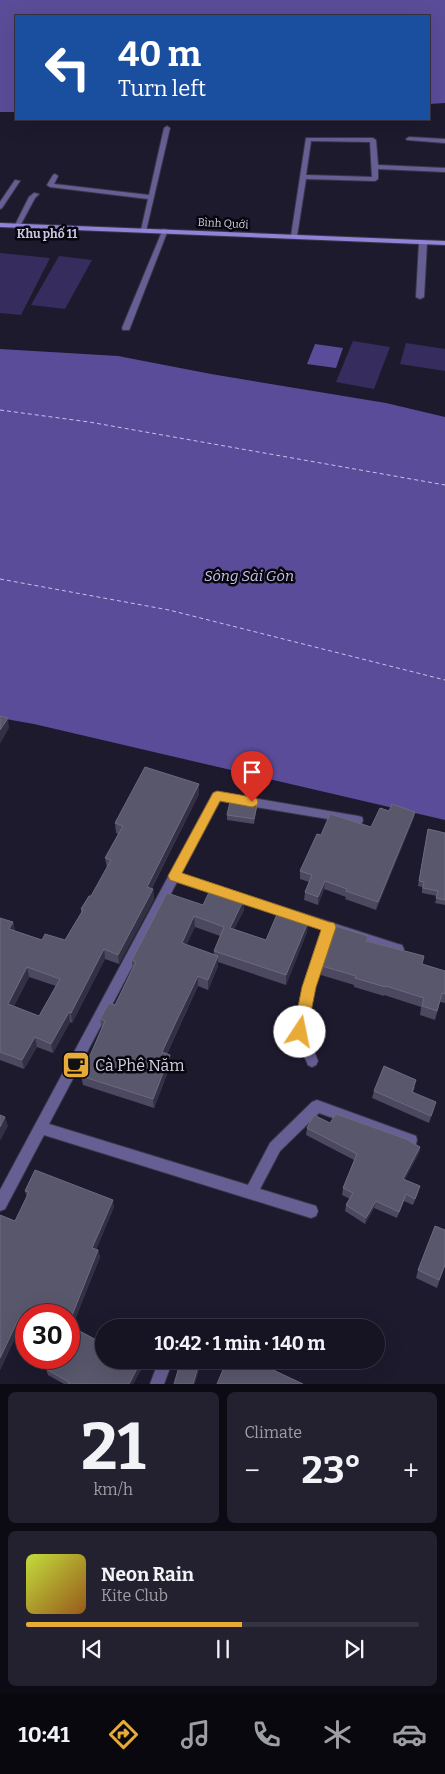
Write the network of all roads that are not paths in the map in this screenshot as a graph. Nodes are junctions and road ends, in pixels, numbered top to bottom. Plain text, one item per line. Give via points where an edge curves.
1 (167, 128) dead end
2 (409, 139) dead end
3 (445, 141) edge
4 (374, 167) junction
5 (445, 170) edge
6 (55, 176) dead end
7 (303, 177) junction
8 (17, 181) dead end
9 (36, 194) dead end
10 (151, 197) junction
11 (0, 207) edge
12 (0, 225) edge
13 (18, 225) junction
14 (144, 230) junction
15 (165, 230) junction
16 (294, 236) junction
17 (423, 243) junction
18 (445, 244) edge
19 (420, 297) dead end
20 (126, 328) dead end
21 (358, 820) dead end
22 (174, 876) junction
23 (329, 927) junction
24 (398, 949) edge
25 (312, 1061) dead end
26 (42, 1128) junction
27 (411, 1140) edge
28 (251, 1193) junction
29 (0, 1204) edge
30 (311, 1211) dead end
31 (163, 1369) edge
32 (157, 1384) edge

1 - 10 street
2 - 3 street
4 - 5 street
4 - 7 street via 375,180
4 - 7 street via 372,140 308,139
6 - 10 street via 50,185
7 - 16 street
8 - 11 street
9 - 13 street
10 - 14 street
12 - 13 main road, Bình Quới
13 - 14 main road, Bình Quới
14 - 15 main road, Bình Quới
15 - 16 main road, Bình Quới
15 - 20 street
16 - 17 main road, Bình Quới
17 - 18 main road, Bình Quới
17 - 19 street
21 - 22 street via 217,796
22 - 23 street
22 - 26 street
23 - 24 street
23 - 25 street via 309,987 300,1032
26 - 28 street
26 - 29 street
27 - 28 street via 316,1106 275,1147
28 - 30 street
31 - 32 street

